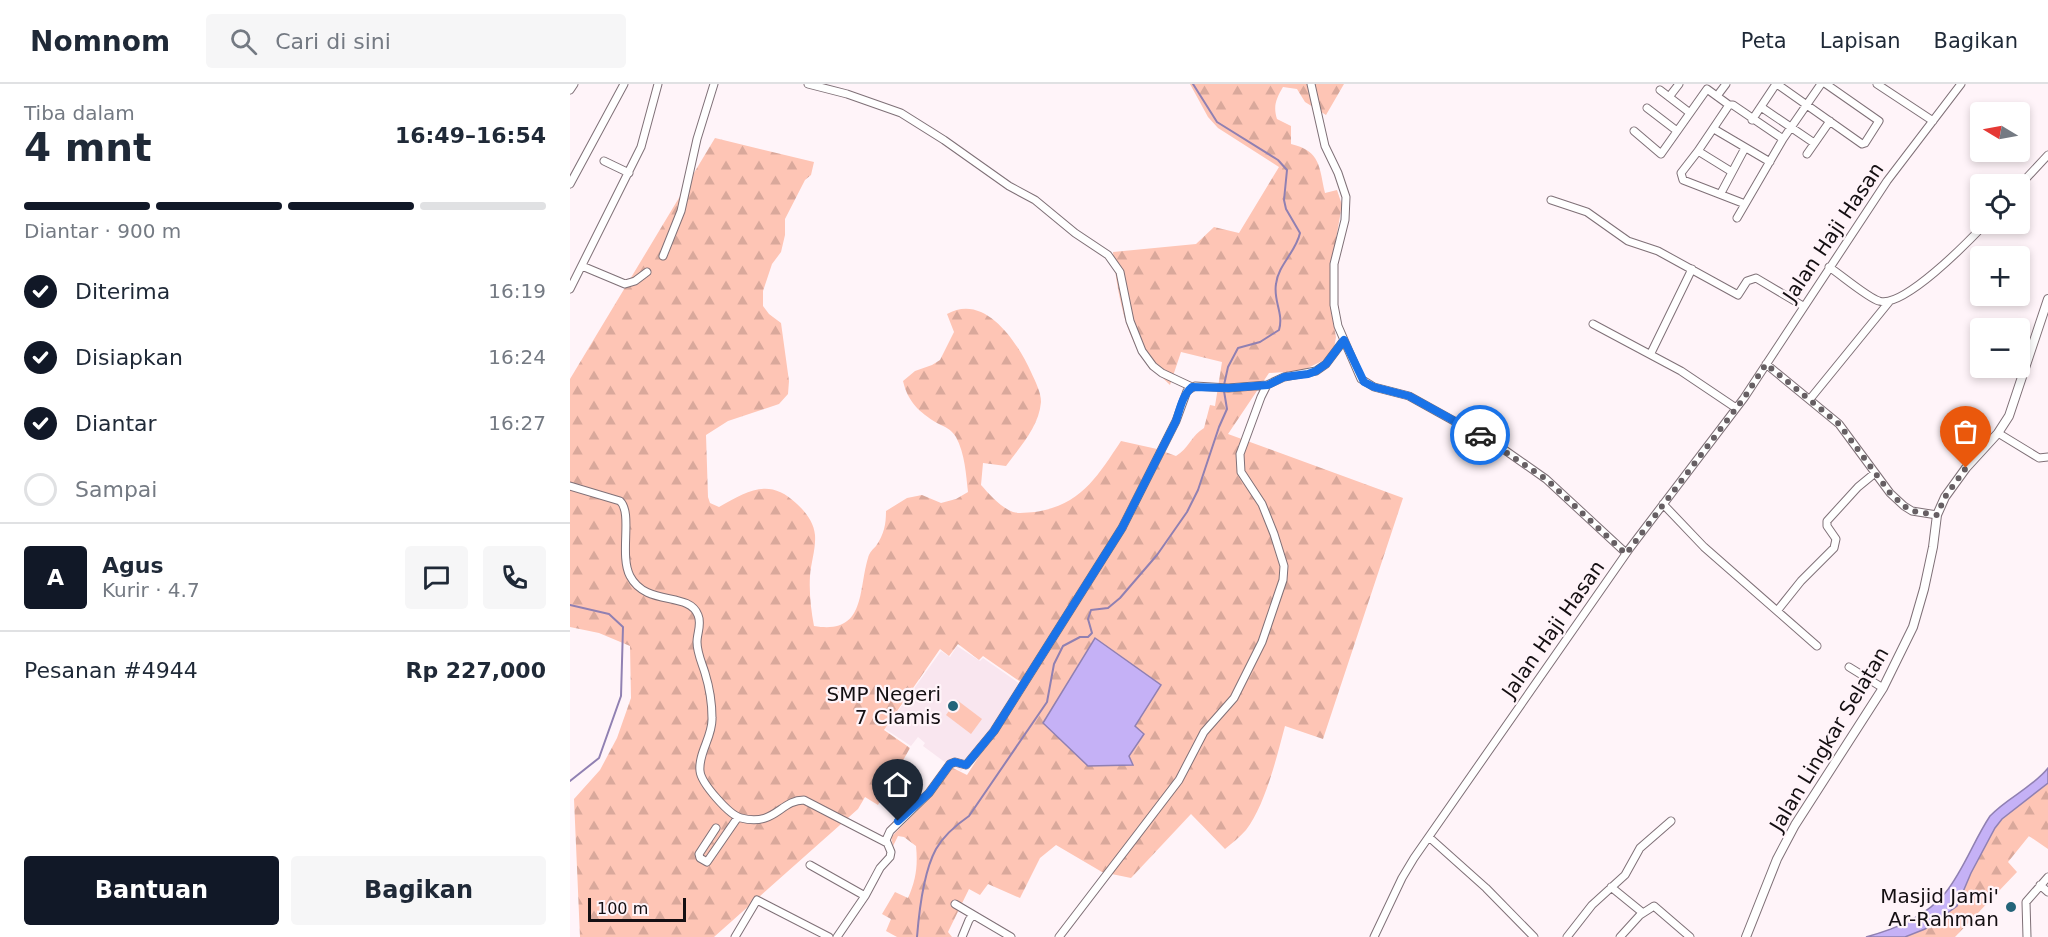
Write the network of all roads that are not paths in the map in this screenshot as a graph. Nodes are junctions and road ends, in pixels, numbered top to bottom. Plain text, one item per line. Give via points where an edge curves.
1 (574, 84) edge
2 (624, 84) edge
3 (658, 84) edge
4 (714, 84) edge
5 (808, 84) edge
6 (1311, 84) edge
7 (1679, 84) edge
8 (1726, 84) edge
9 (1777, 84) edge
10 (1821, 84) edge
11 (1826, 84) edge
12 (1877, 84) edge
13 (1961, 84) edge
14 (570, 90) edge
15 (1660, 90) dead end
16 (1717, 96) junction
17 (1670, 97) junction
18 (1729, 105) junction
19 (1807, 105) junction
20 (1761, 107) junction
21 (1647, 108) dead end
22 (1690, 113) junction
23 (1752, 120) junction
24 (1830, 121) junction
25 (1933, 121) junction
26 (1790, 128) junction
27 (1714, 129) junction
28 (1634, 131) dead end
29 (1677, 132) junction
30 (1783, 139) junction
31 (1814, 143) junction
32 (1745, 148) junction
33 (1698, 151) junction
34 (1807, 154) dead end
35 (2048, 155) edge
36 (604, 161) dead end
37 (1770, 162) junction
38 (1732, 172) junction
39 (629, 173) junction
40 (2030, 174) edge
41 (570, 184) edge
42 (1721, 193) junction
43 (1551, 201) dead end
44 (1745, 204) junction
45 (1737, 218) dead end
46 (1975, 234) edge
47 (663, 256) dead end
48 (582, 266) junction
49 (1829, 267) junction
50 (1692, 269) junction
51 (647, 272) dead end
52 (570, 289) edge
53 (2048, 299) edge
54 (1889, 302) junction
55 (1803, 306) junction
56 (1593, 324) dead end
57 (1344, 340) junction
58 (1651, 354) junction
59 (1766, 364) junction
60 (1268, 385) junction
61 (1192, 387) junction
62 (1810, 399) junction
63 (1736, 408) junction
64 (1998, 434) junction
65 (2048, 457) edge
66 (1875, 473) junction
67 (570, 486) edge
68 (1663, 504) junction
69 (1937, 515) junction
70 (1626, 554) junction
71 (1777, 611) junction
72 (1817, 646) dead end
73 (1849, 667) dead end
74 (1883, 688) junction
75 (738, 817) junction
76 (1671, 821) dead end
77 (716, 828) dead end
78 (1430, 838) junction
79 (887, 843) junction
80 (810, 865) dead end
81 (2048, 877) edge
82 (2040, 885) junction
83 (1611, 887) junction
84 (2048, 892) edge
85 (865, 896) junction
86 (955, 904) dead end
87 (1643, 913) junction
88 (973, 915) junction
89 (735, 937) edge
90 (830, 937) edge
91 (837, 937) edge
92 (962, 937) edge
93 (1011, 937) edge
94 (1059, 937) edge
95 (1374, 937) edge
96 (1534, 937) edge
97 (1567, 937) edge
98 (1620, 937) edge
99 (1690, 937) edge
100 (1746, 937) edge
101 (2027, 937) edge

1 - 14 street
2 - 41 street
3 - 39 street via 646,132
4 - 47 street via 681,211
5 - 61 street via 896,111 914,121 1040,203 1112,259 1120,272 1130,321 1142,351 1162,373
6 - 57 street via 1326,146 1342,182 1347,205 1333,281 1336,318
7 - 17 street
8 - 16 street
9 - 19 street
9 - 20 street
10 - 19 street
11 - 24 street via 1878,121 1862,144
12 - 25 street
13 - 25 street, Jalan Haji Hasan
15 - 17 street
16 - 18 street
16 - 22 street via 1707,89
17 - 22 street
18 - 23 street
18 - 27 street
19 - 24 street
19 - 26 street
20 - 23 street
20 - 26 street
21 - 29 street
22 - 29 street
23 - 30 street
24 - 31 street
25 - 49 street, Jalan Haji Hasan
26 - 30 street
26 - 31 street
27 - 32 street
27 - 33 street
28 - 29 street via 1660,154
30 - 37 street
31 - 34 street
32 - 37 street
32 - 38 street
33 - 38 street
33 - 42 street via 1681,173 1683,180
35 - 40 street
36 - 39 street
37 - 44 street
38 - 42 street
39 - 48 street
42 - 44 street
43 - 50 street via 1587,212 1628,242 1658,250
44 - 45 street
46 - 54 street via 1918,286
48 - 51 street via 625,284
48 - 52 street
49 - 54 street via 1878,301
49 - 55 street, Jalan Haji Hasan
50 - 55 street via 1738,295 1747,281 1756,278
50 - 58 street
53 - 64 street, Jalan Lingkar Selatan via 2016,399
54 - 62 street
55 - 59 street, Jalan Haji Hasan
56 - 58 street
57 - 60 street via 1316,371 1284,377
57 - 70 street via 1364,382 1435,408 1499,446 1546,479
58 - 63 street
59 - 62 street
59 - 63 street, Jalan Haji Hasan
60 - 61 street
60 - 94 street via 1239,458 1241,472 1262,504 1284,566 1262,642 1234,698 1204,732 1179,780
61 - 79 street via 1122,528 994,731 966,765 950,764 929,793 890,831
62 - 66 street via 1839,424
63 - 68 street, Jalan Haji Hasan
64 - 65 street via 2039,458
64 - 69 street, Jalan Lingkar Selatan via 1961,475
66 - 69 street via 1904,506
66 - 71 street via 1827,521 1836,539 1834,548
67 - 75 street via 620,501 626,509 624,546 630,576 649,594 680,601 696,611 700,625 697,650 713,719 700,764 701,775
68 - 70 street, Jalan Haji Hasan
68 - 71 street via 1704,547
69 - 74 street, Jalan Lingkar Selatan via 1920,608
70 - 78 street, Jalan Haji Hasan
71 - 72 street
73 - 74 street
74 - 100 street, Jalan Lingkar Selatan via 1795,825
75 - 77 street via 707,862 699,854
75 - 79 street via 769,818 789,804 804,800
76 - 83 street via 1640,848 1624,875
78 - 95 street, Jalan Haji Hasan via 1402,878
78 - 96 street
79 - 85 street via 890,857
80 - 85 street
81 - 82 street
82 - 84 street
82 - 101 street via 2025,905
83 - 87 street
83 - 97 street via 1592,904
85 - 91 street
86 - 88 street
87 - 98 street
87 - 99 street via 1657,907
88 - 92 street
88 - 93 street
89 - 90 street via 757,900

